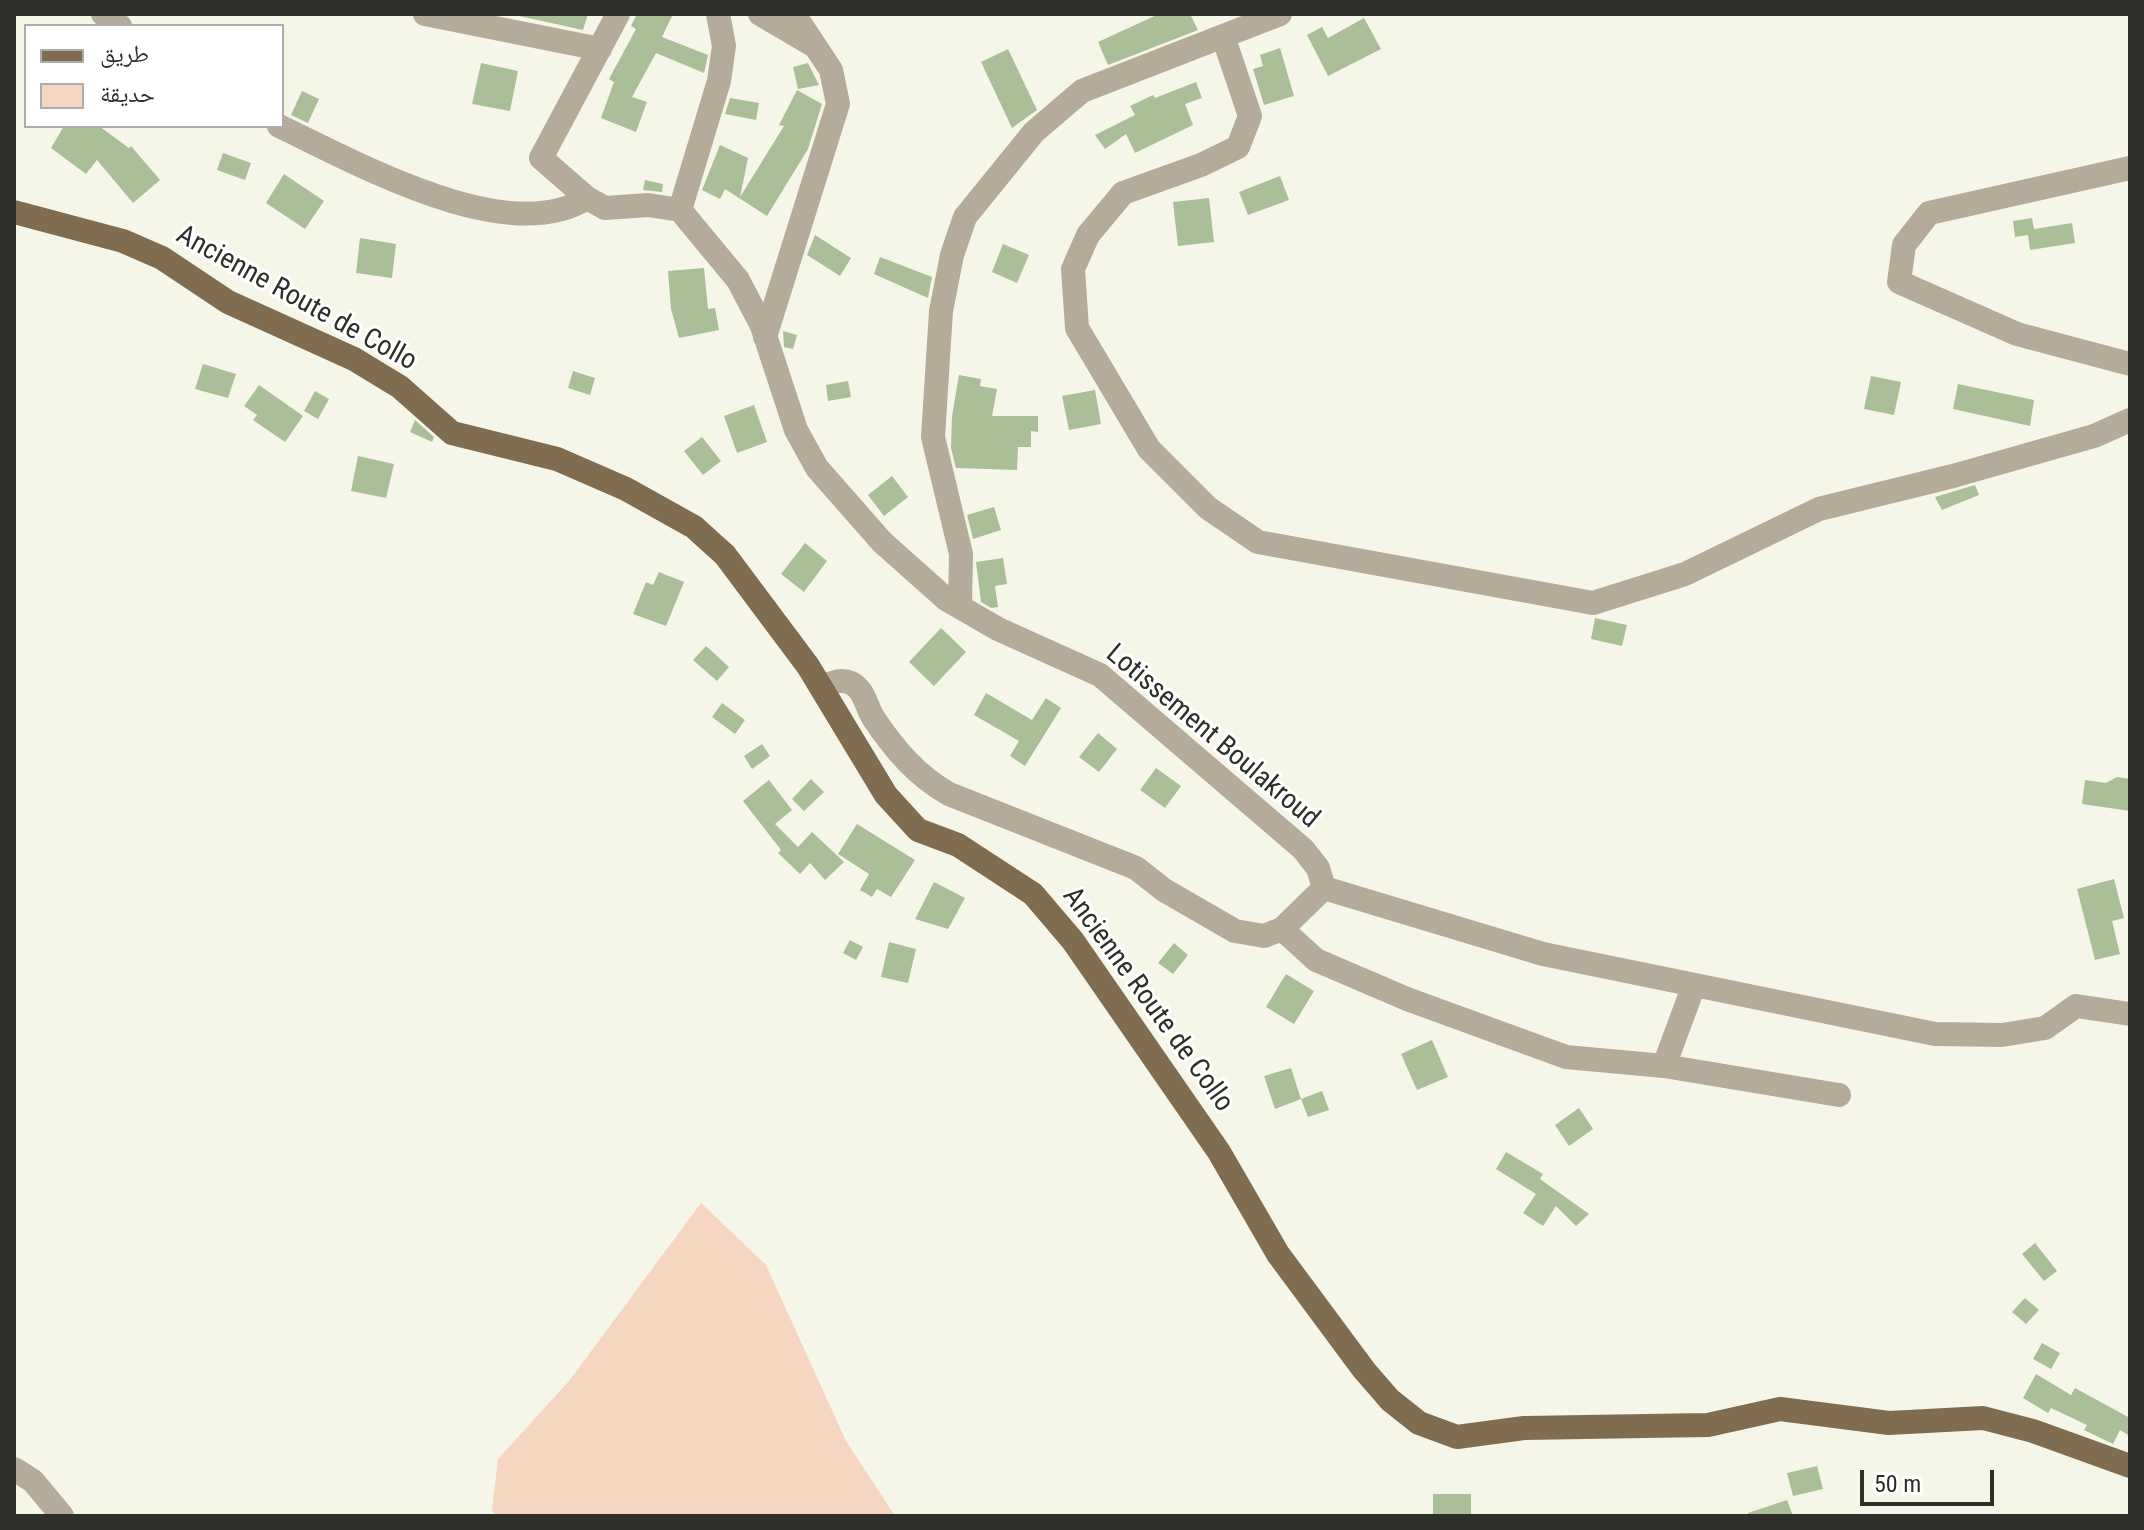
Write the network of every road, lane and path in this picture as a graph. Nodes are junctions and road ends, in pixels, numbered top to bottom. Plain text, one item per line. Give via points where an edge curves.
1 (425, 14) edge
2 (618, 14) edge
3 (718, 14) edge
4 (760, 14) edge
5 (794, 14) edge
6 (1280, 14) edge
7 (1223, 36) junction
8 (813, 45) junction
9 (600, 49) junction
10 (283, 128) edge
11 (2130, 168) edge
12 (587, 198) junction
13 (680, 210) junction
14 (14, 212) edge
15 (765, 337) junction
16 (2130, 364) edge
17 (2130, 420) edge
18 (960, 605) junction
19 (822, 687) junction
20 (1324, 888) junction
21 (1282, 929) junction
22 (1694, 985) junction
23 (2130, 1014) edge
24 (1664, 1066) junction
25 (1839, 1095) dead end
26 (2130, 1466) edge
27 (20, 1474) edge
28 (62, 1516) edge

1 - 9 street
2 - 9 street
3 - 13 street via 724,46 719,81
4 - 8 street
5 - 8 street
6 - 7 street
7 - 17 street via 1250,116 1238,147 1123,193 1088,235 1073,269 1077,328 1149,449 1208,508 1258,542 1593,603 1685,574 1819,509 2037,452
7 - 18 street via 1082,91 1034,132 965,217 941,311 933,437 961,554
8 - 15 street via 831,70 838,104
9 - 12 street via 541,158
10 - 12 street via 467,206 551,214
11 - 16 street via 1929,213 1904,245 1899,282 2017,334
12 - 13 street via 605,208 648,205
13 - 15 street, Lotissement Boulakroud via 738,280
14 - 19 main road, Ancienne Route de Collo via 123,241 162,258 228,302 354,359 400,387 452,433 557,459 694,527 725,555
15 - 18 street, Lotissement Boulakroud via 796,430 817,468 882,542 946,599
18 - 20 street, Lotissement Boulakroud via 998,629 1100,675 1303,849 1318,868
19 - 21 street via 838,680 852,684 923,779 949,794 1136,868 1235,931 1264,936
19 - 26 main road, Ancienne Route de Collo via 886,795 918,830 958,845 1033,894 1073,941 1219,1152 1278,1254 1364,1370 1419,1423 1457,1437 1524,1428 1708,1425 1780,1409 1889,1423 1983,1418
20 - 21 street
20 - 22 street via 1543,954
21 - 24 street via 1316,960 1566,1057
22 - 23 street via 1935,1034 2002,1035 2045,1028 2076,1006
22 - 24 street
24 - 25 street
27 - 28 street

